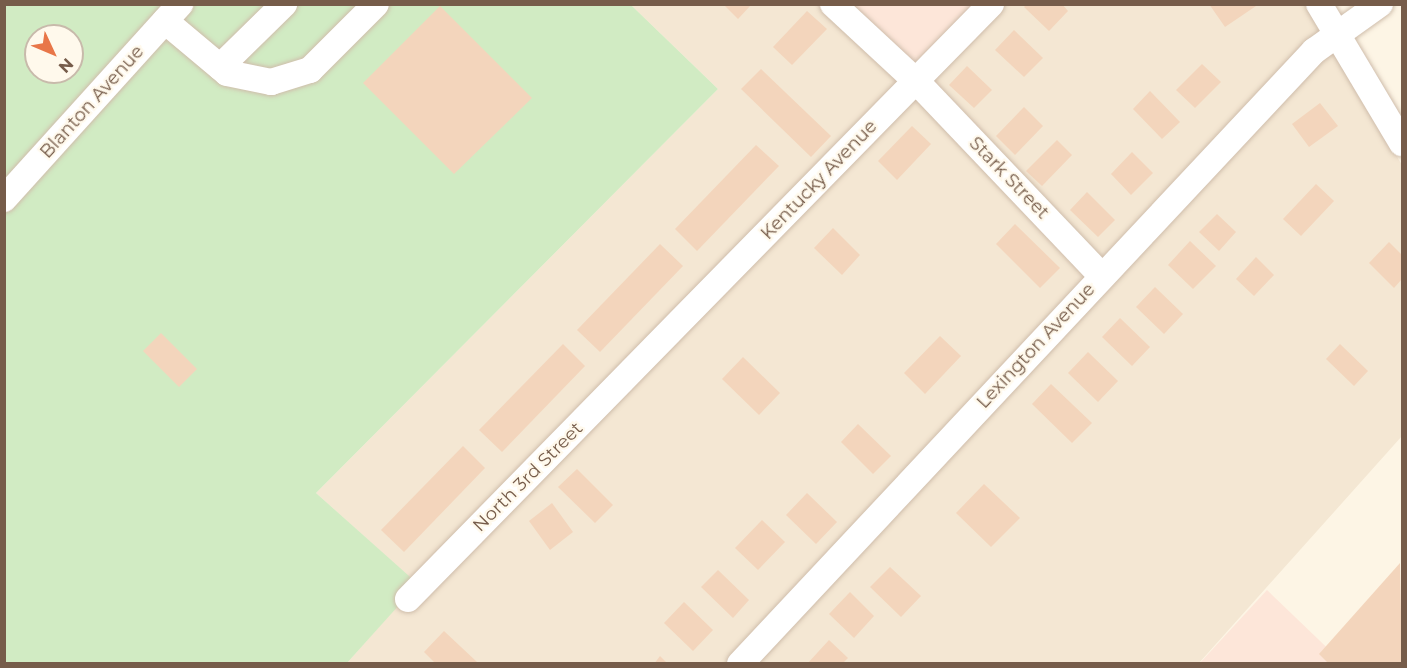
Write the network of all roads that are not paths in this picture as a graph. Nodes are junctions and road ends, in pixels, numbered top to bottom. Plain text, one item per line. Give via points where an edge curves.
1 (284, 4) edge
2 (376, 4) edge
3 (834, 4) edge
4 (991, 4) edge
5 (1318, 4) edge
6 (1380, 4) edge
7 (172, 13) edge
8 (1336, 33) junction
9 (220, 67) junction
10 (916, 81) junction
11 (1402, 143) edge
12 (4, 199) edge
13 (1101, 275) junction
14 (648, 355) joint
15 (408, 599) dead end
16 (740, 663) edge

1 - 9 street
2 - 9 street via 310,70 271,82 227,73
3 - 10 street, Stark Street
4 - 10 street, Kentucky Avenue
5 - 8 street
6 - 8 street, Lexington Avenue
7 - 9 street
7 - 12 street, Blanton Avenue
8 - 11 street
8 - 13 street, Lexington Avenue via 1314,51
10 - 13 street, Stark Street
10 - 14 street, Kentucky Avenue
13 - 16 street, Lexington Avenue
14 - 15 street, North 3rd Street

